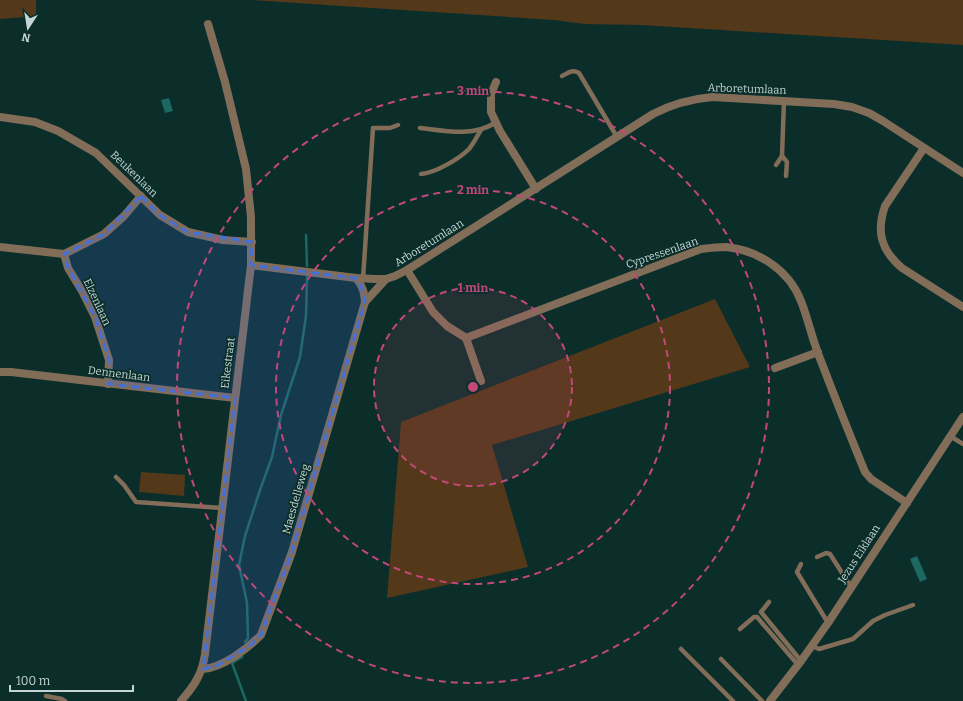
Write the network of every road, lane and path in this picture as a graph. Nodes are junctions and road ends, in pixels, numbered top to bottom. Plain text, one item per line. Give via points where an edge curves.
1 (208, 24) dead end
2 (562, 76) dead end
3 (496, 82) dead end
4 (784, 101) junction
5 (0, 117) edge
6 (495, 123) junction
7 (398, 125) dead end
8 (420, 128) dead end
9 (481, 130) junction
10 (617, 137) junction
11 (924, 148) junction
12 (782, 156) junction
13 (776, 165) dead end
14 (963, 173) edge
15 (421, 174) dead end
16 (786, 176) dead end
17 (536, 189) junction
18 (141, 196) junction
19 (252, 242) junction
20 (0, 247) edge
21 (64, 254) junction
22 (251, 265) junction
23 (407, 270) junction
24 (359, 278) junction
25 (386, 279) junction
26 (365, 302) junction
27 (963, 307) edge
28 (466, 338) junction
29 (818, 352) junction
30 (775, 368) dead end
31 (0, 372) edge
32 (481, 381) dead end
33 (108, 384) junction
34 (235, 398) junction
35 (963, 417) edge
36 (950, 436) junction
37 (963, 444) edge
38 (116, 477) dead end
39 (907, 503) junction
40 (222, 508) junction
41 (817, 557) dead end
42 (801, 564) dead end
43 (851, 587) junction
44 (769, 602) dead end
45 (913, 605) dead end
46 (828, 623) junction
47 (740, 629) dead end
48 (812, 646) junction
49 (681, 648) dead end
50 (721, 659) dead end
51 (800, 663) junction
52 (203, 669) junction
53 (46, 696) dead end
54 (65, 701) edge
55 (182, 701) edge
56 (733, 701) edge
57 (762, 701) edge
58 (770, 701) edge

1 - 19 street, Eikestraat via 246,169 250,193
2 - 10 lane via 572,71 579,73
3 - 6 street via 490,102
4 - 10 street, Arboretumlaan via 712,97 695,99 666,107
4 - 11 street, Arboretumlaan via 852,107 869,113
4 - 12 lane
5 - 18 street, Beukenlaan via 35,122 58,131 96,152
6 - 9 lane
6 - 17 street
7 - 24 lane via 390,128 373,128
8 - 9 lane via 464,132
9 - 15 lane via 472,144 453,161
10 - 17 street, Arboretumlaan
11 - 14 street, Arboretumlaan
11 - 27 street via 885,206 881,216 882,238 886,250 902,268
12 - 13 lane
12 - 16 lane via 787,162
17 - 23 street, Arboretumlaan
18 - 19 street, Beukenlaan via 160,215 188,232 223,240
18 - 21 street via 104,234
19 - 22 street, Eikestraat
20 - 21 street
21 - 33 street, Elzenlaan via 68,268 95,317 109,360
22 - 24 street, Arboretumlaan
22 - 34 street, Eikestraat
23 - 25 street, Arboretumlaan
23 - 28 street via 433,312 447,326
24 - 25 street, Arboretumlaan
24 - 26 street
25 - 26 street, Maesdelleweg
26 - 52 street, Maesdelleweg via 292,552 261,635 250,646 218,666
28 - 29 street, Cypressenlaan via 701,249 724,247 756,255 771,263 783,274 800,300
28 - 32 street
29 - 30 street
29 - 39 street, Cypressenlaan via 865,472 871,479
31 - 33 street, Dennenlaan
33 - 34 street, Dennenlaan
34 - 40 street, Eikestraat
35 - 36 street, Jezus Eiklaan
36 - 37 lane
36 - 39 street, Jezus Eiklaan
38 - 40 lane via 136,502
39 - 43 street, Jezus Eiklaan
40 - 52 street, Eikestraat
41 - 43 lane via 830,554
42 - 46 lane via 797,572
43 - 46 street, Jezus Eiklaan
44 - 51 lane via 761,612
45 - 48 lane via 874,621 852,639 819,650
46 - 48 street, Jezus Eiklaan
47 - 51 lane via 757,617
48 - 51 street, Jezus Eiklaan
49 - 56 lane
50 - 57 lane
51 - 58 street, Jezus Eiklaan
52 - 55 street, Eikestraat
53 - 54 lane

